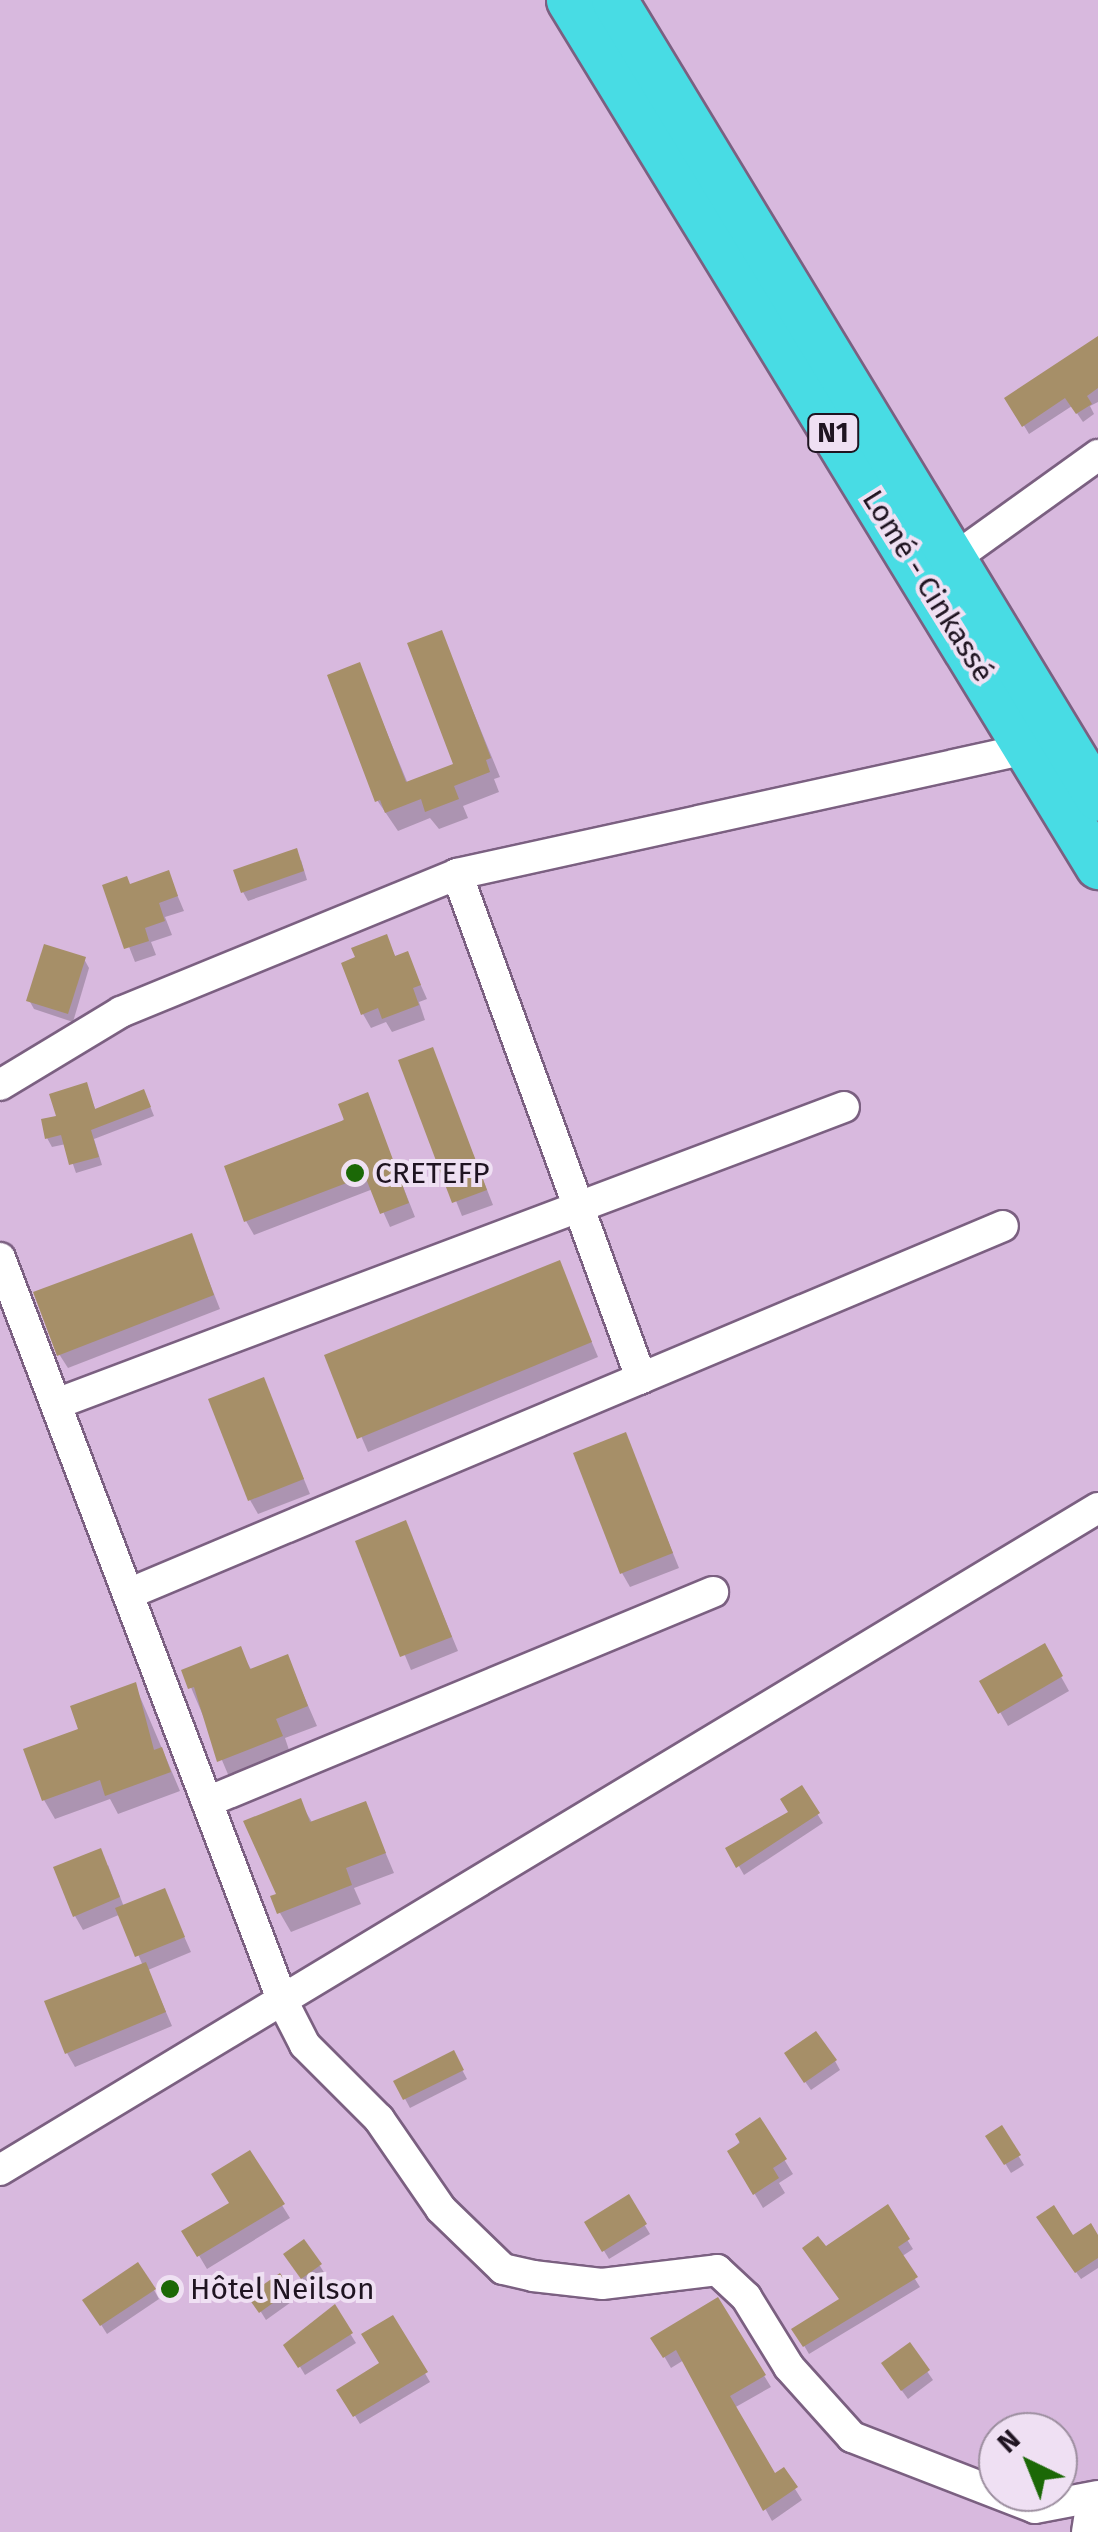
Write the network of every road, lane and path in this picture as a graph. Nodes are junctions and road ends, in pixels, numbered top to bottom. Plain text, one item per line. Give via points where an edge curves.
1 (568, 0) edge
2 (614, 0) edge
3 (1098, 455) edge
4 (952, 560) junction
5 (1044, 740) junction
6 (1098, 798) edge
7 (1098, 866) edge
8 (457, 874) junction
9 (0, 1085) edge
10 (844, 1107) dead end
11 (583, 1205) junction
12 (1004, 1226) dead end
13 (0, 1258) edge
14 (642, 1378) junction
15 (56, 1404) junction
16 (1098, 1508) edge
17 (714, 1592) dead end
18 (128, 1594) junction
19 (207, 1802) junction
20 (283, 2002) junction
21 (0, 2170) edge
22 (1095, 2497) edge
23 (1087, 2532) edge

1 - 5 highway, Lomé - Cinkassé / N1
2 - 4 highway, Lomé - Cinkassé / N1
3 - 4 street
4 - 5 highway, Lomé - Cinkassé / N1
5 - 6 highway, Lomé - Cinkassé / N1
5 - 7 highway, Lomé - Cinkassé / N1
5 - 8 street
8 - 9 street via 121,1012
8 - 11 street
10 - 11 street
11 - 14 street
11 - 15 street
12 - 14 street
13 - 15 street
14 - 18 street
15 - 18 street
16 - 20 street
17 - 19 street
18 - 19 street
19 - 20 street
20 - 21 street
20 - 22 street via 305,2045 379,2119 441,2208 503,2269 602,2284 717,2270 746,2297 788,2367 852,2437 1035,2508
22 - 23 street

